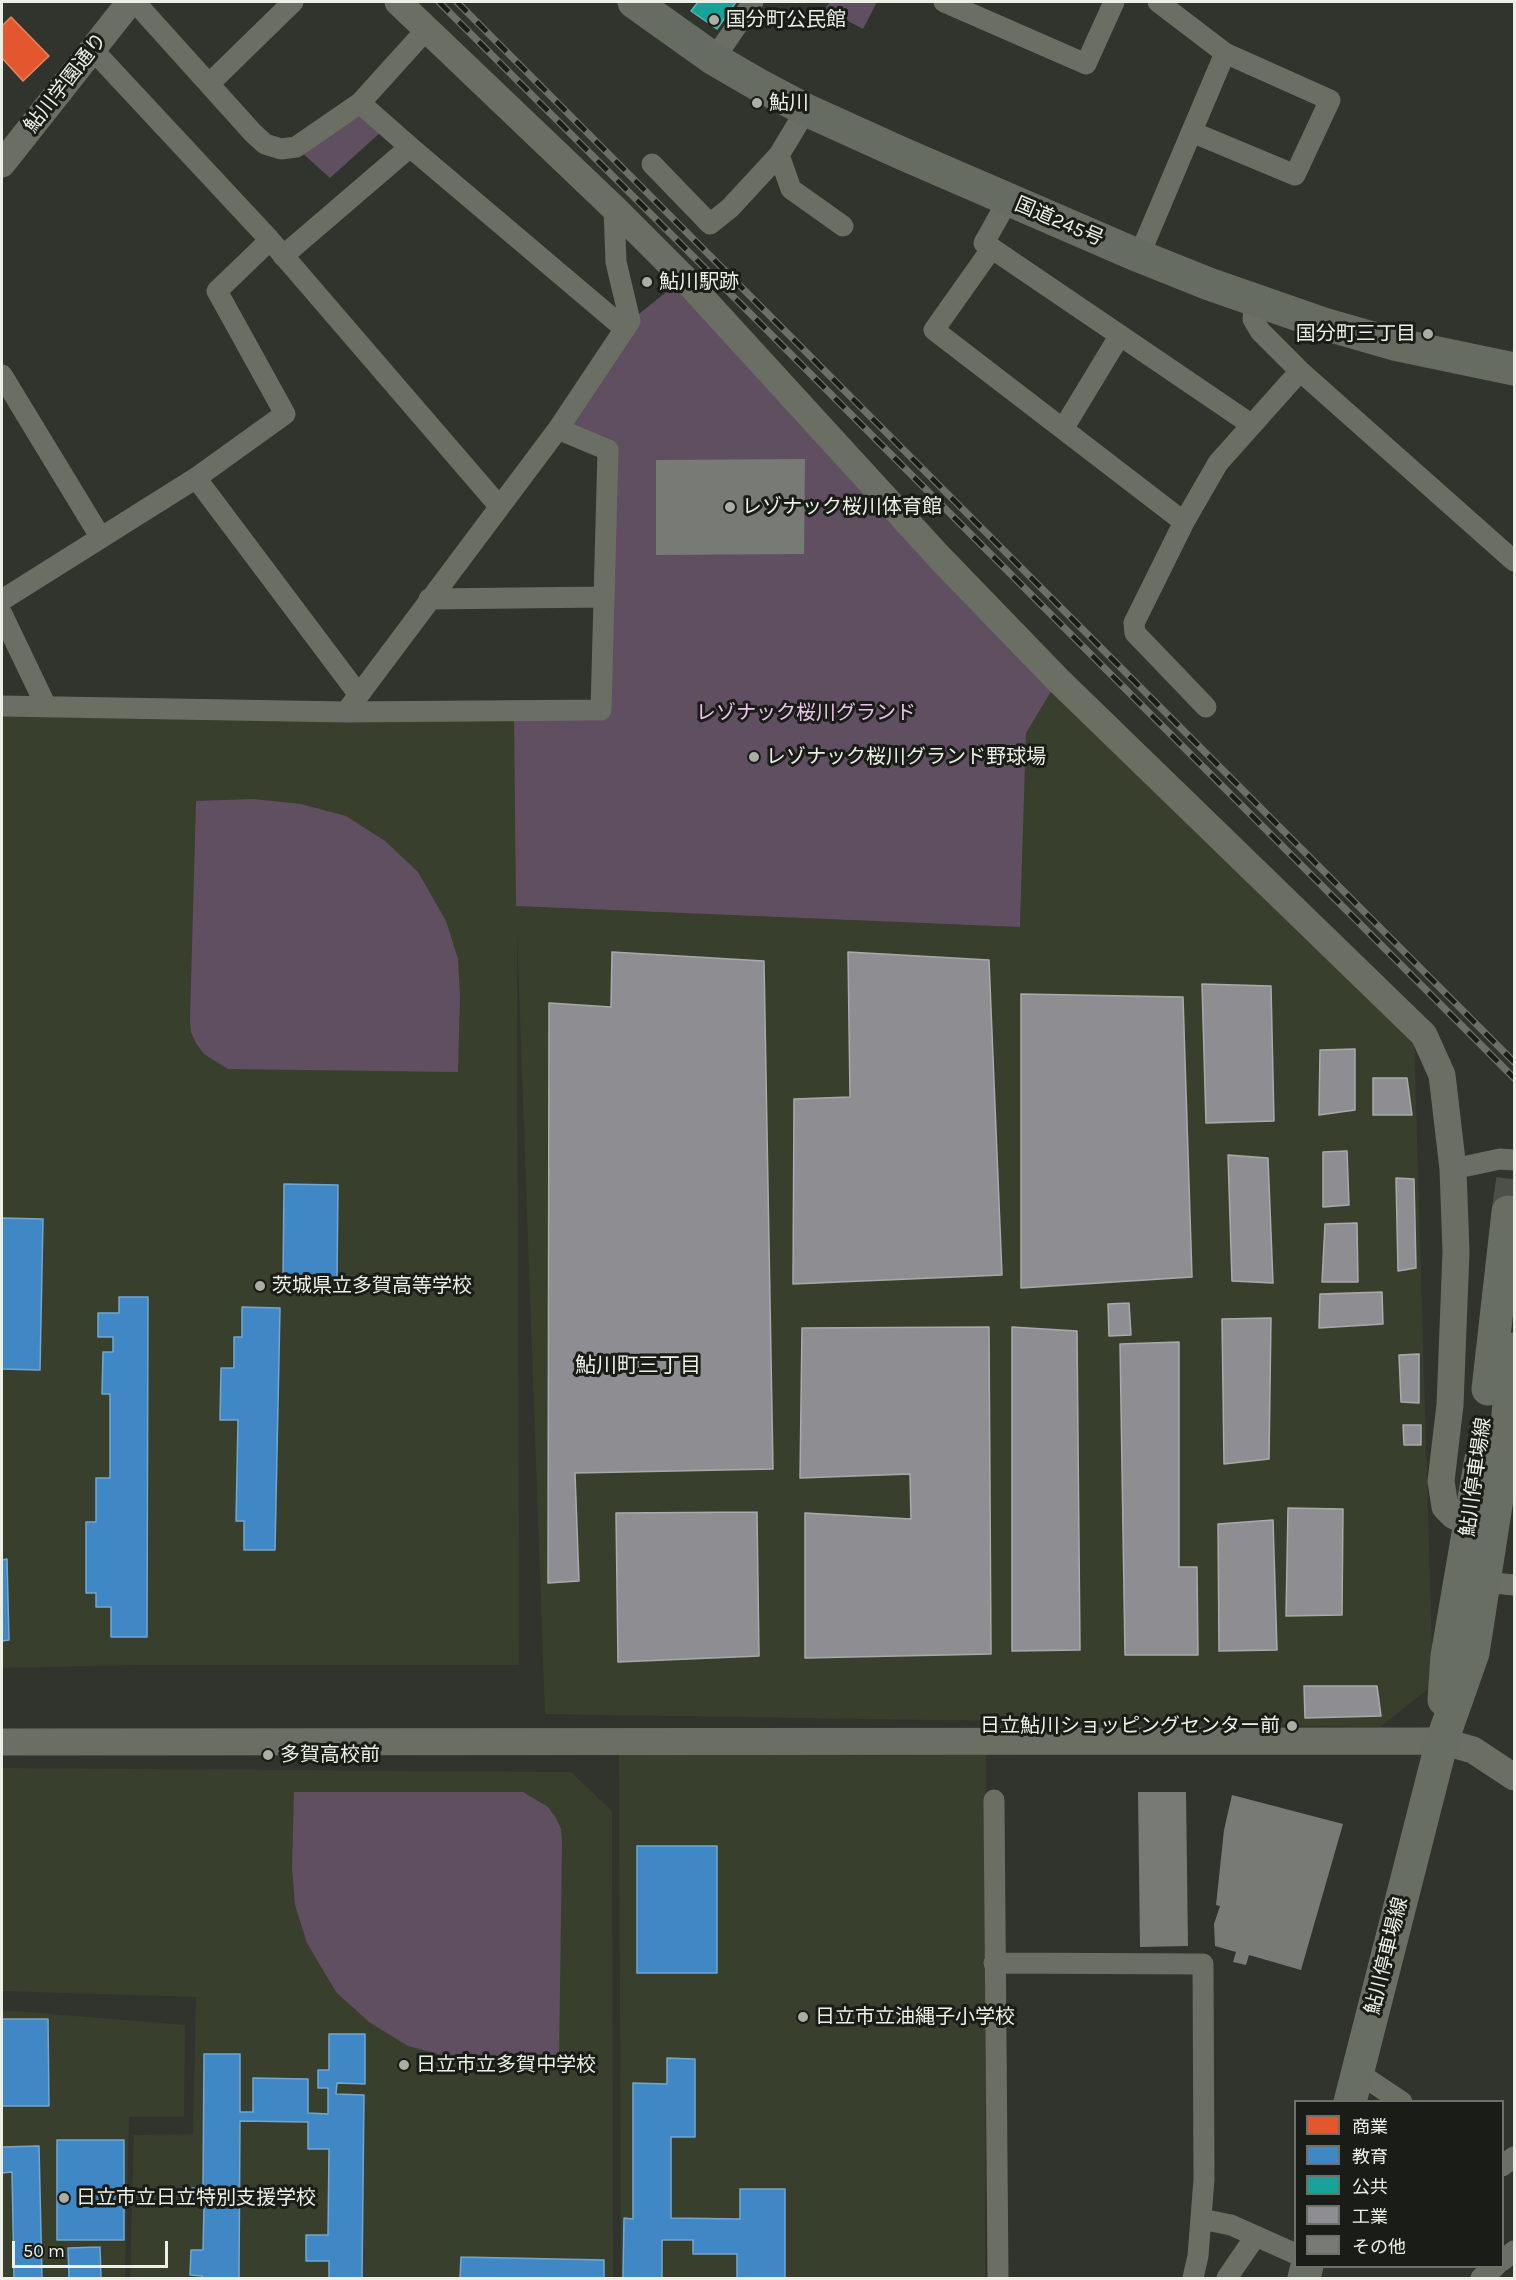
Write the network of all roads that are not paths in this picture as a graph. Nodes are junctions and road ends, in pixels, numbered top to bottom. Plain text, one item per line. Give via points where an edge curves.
1 (130, 2) edge
2 (135, 2) edge
3 (293, 2) edge
4 (398, 2) edge
5 (634, 2) edge
6 (753, 2) edge
7 (1113, 2) edge
8 (1158, 2) edge
9 (956, 4) edge
10 (426, 30) junction
11 (93, 49) junction
12 (1225, 53) junction
13 (714, 58) junction
14 (209, 84) junction
15 (360, 103) junction
16 (806, 110) junction
17 (1192, 132) junction
18 (411, 147) junction
19 (779, 155) junction
20 (2, 164) edge
21 (652, 164) dead end
22 (1008, 200) junction
23 (614, 208) junction
24 (843, 226) dead end
25 (276, 248) junction
26 (992, 248) junction
27 (1139, 256) junction
28 (1255, 301) junction
29 (625, 329) junction
30 (1120, 335) junction
31 (1515, 369) edge
32 (1300, 371) junction
33 (2, 375) edge
34 (1252, 425) junction
35 (558, 429) junction
36 (1063, 429) junction
37 (196, 478) junction
38 (499, 506) junction
39 (1184, 522) junction
40 (101, 538) junction
41 (1515, 561) edge
42 (604, 597) junction
43 (2, 600) edge
44 (429, 600) junction
45 (2, 614) edge
46 (359, 695) junction
47 (2, 706) edge
48 (46, 706) junction
49 (1206, 707) dead end
50 (346, 712) junction
51 (1515, 1160) edge
52 (1453, 1169) junction
53 (1508, 1212) dead end
54 (1515, 1349) edge
55 (1470, 1523) junction
56 (1499, 1583) edge
57 (1442, 1741) junction
58 (2, 1742) edge
59 (1515, 1777) edge
60 (994, 1800) dead end
61 (994, 1963) junction
62 (1354, 2087) edge
63 (1396, 2100) edge
64 (1201, 2219) junction
65 (1255, 2237) junction
66 (1294, 2253) edge
67 (1494, 2268) edge
68 (998, 2278) edge
69 (1193, 2278) edge
70 (1227, 2278) edge
71 (1481, 2278) edge

1 - 11 street, 鮎川学園通り
2 - 14 street
3 - 14 street
4 - 10 street
5 - 13 highway, 国道245号
6 - 13 street
7 - 9 street via 1086,64
8 - 12 street
10 - 15 street
10 - 23 street
11 - 20 street, 鮎川学園通り
11 - 25 street
12 - 17 street
12 - 17 street via 1330,100 1296,176
13 - 16 highway, 国道245号
14 - 15 street via 253,134 265,144 281,149 296,147
15 - 18 street
16 - 19 street
16 - 22 highway, 国道245号
17 - 27 street
18 - 25 street
18 - 29 street
19 - 21 street via 710,224
19 - 24 street via 791,189
22 - 26 street via 984,243
22 - 27 highway, 国道245号
23 - 29 street via 616,262 630,321
23 - 52 street via 684,278 941,559 1058,680 1424,1035 1442,1075
25 - 37 street via 217,291 285,414
25 - 38 street
26 - 30 street
26 - 36 street via 934,330
27 - 28 highway, 国道245号
28 - 31 highway, 国道245号 via 1394,344
28 - 32 street via 1253,320 1260,331
29 - 35 street
30 - 34 street
30 - 36 street
32 - 34 street
32 - 41 street
33 - 40 street
34 - 39 street via 1218,463
35 - 38 street
35 - 42 street via 608,450
36 - 39 street
37 - 40 street
37 - 46 street
38 - 44 street
39 - 49 street via 1134,623 1135,633
40 - 43 street
42 - 44 street
42 - 50 street via 601,710
44 - 46 street
45 - 48 street
46 - 50 street
47 - 48 street
48 - 50 street
51 - 52 street via 1500,1159
52 - 55 street via 1456,1252 1450,1405 1441,1481 1445,1507
53 - 55 main road, 鮎川停車場線 via 1483,1445
54 - 56 main road, 鮎川停車場線 via 1505,1447
55 - 57 main road, 鮎川停車場線 via 1447,1656
56 - 57 main road, 鮎川停車場線
57 - 58 street
57 - 59 street via 1473,1750
57 - 62 main road, 鮎川停車場線
60 - 61 street
61 - 64 street via 1203,1964
61 - 68 street
62 - 63 street
64 - 65 street via 1231,2224
64 - 69 street
65 - 66 street
65 - 70 street
67 - 71 street

